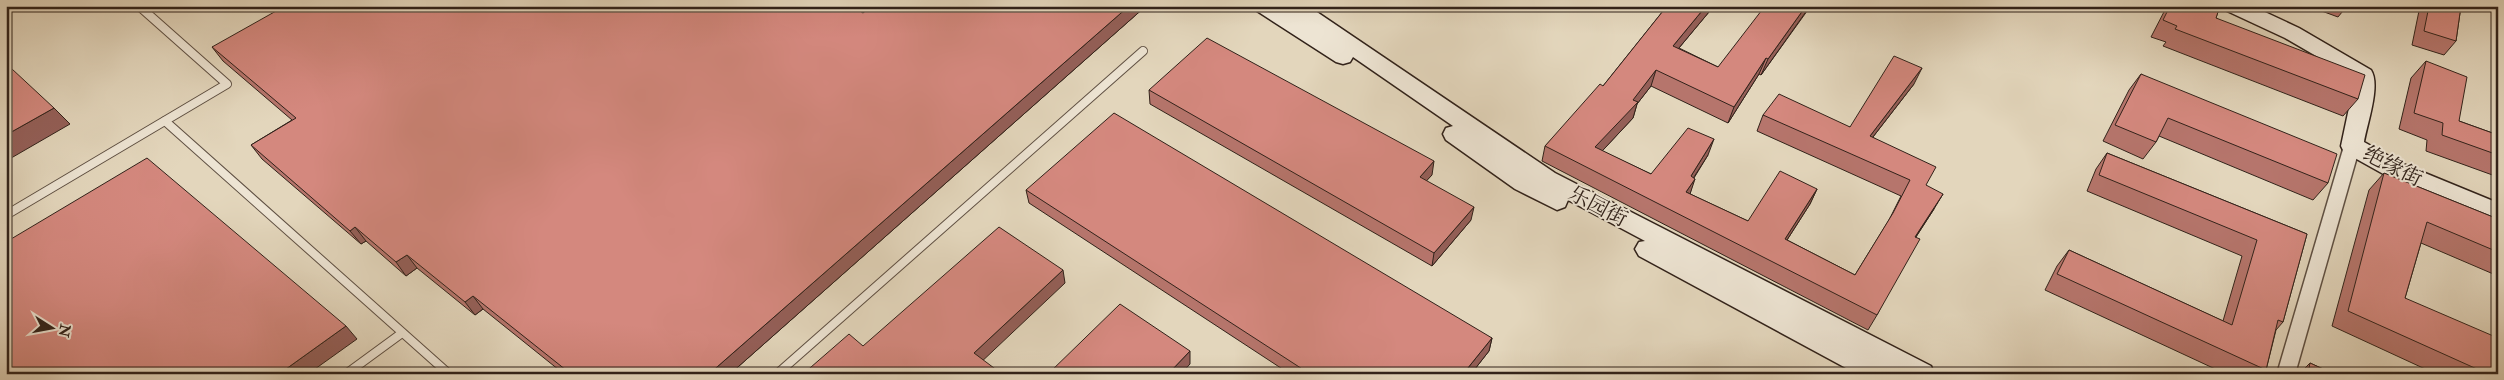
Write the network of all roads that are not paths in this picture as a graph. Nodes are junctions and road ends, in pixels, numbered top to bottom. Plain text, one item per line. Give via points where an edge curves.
1 (139, 6) edge
2 (1264, 6) edge
3 (1293, 6) edge
4 (2234, 6) edge
5 (1314, 20) edge
6 (1143, 51) dead end
7 (165, 121) junction
8 (2352, 146) junction
9 (2498, 213) edge
10 (6, 215) edge
11 (402, 333) junction
12 (346, 374) edge
13 (449, 374) edge
14 (777, 374) edge
15 (1880, 374) edge
16 (1922, 374) edge
17 (2286, 374) edge

1 - 7 lane via 227,84
2 - 5 main road, 乐园街
3 - 5 main road, 乐园街
4 - 8 main road, 绝缘街 via 2292,33 2364,75
5 - 15 main road, 乐园街 via 1523,183
5 - 16 main road, 乐园街 via 1547,179
6 - 14 lane
7 - 10 lane
7 - 11 lane
8 - 9 main road, 绝缘街 via 2395,170
8 - 17 street
11 - 12 lane
11 - 13 lane

